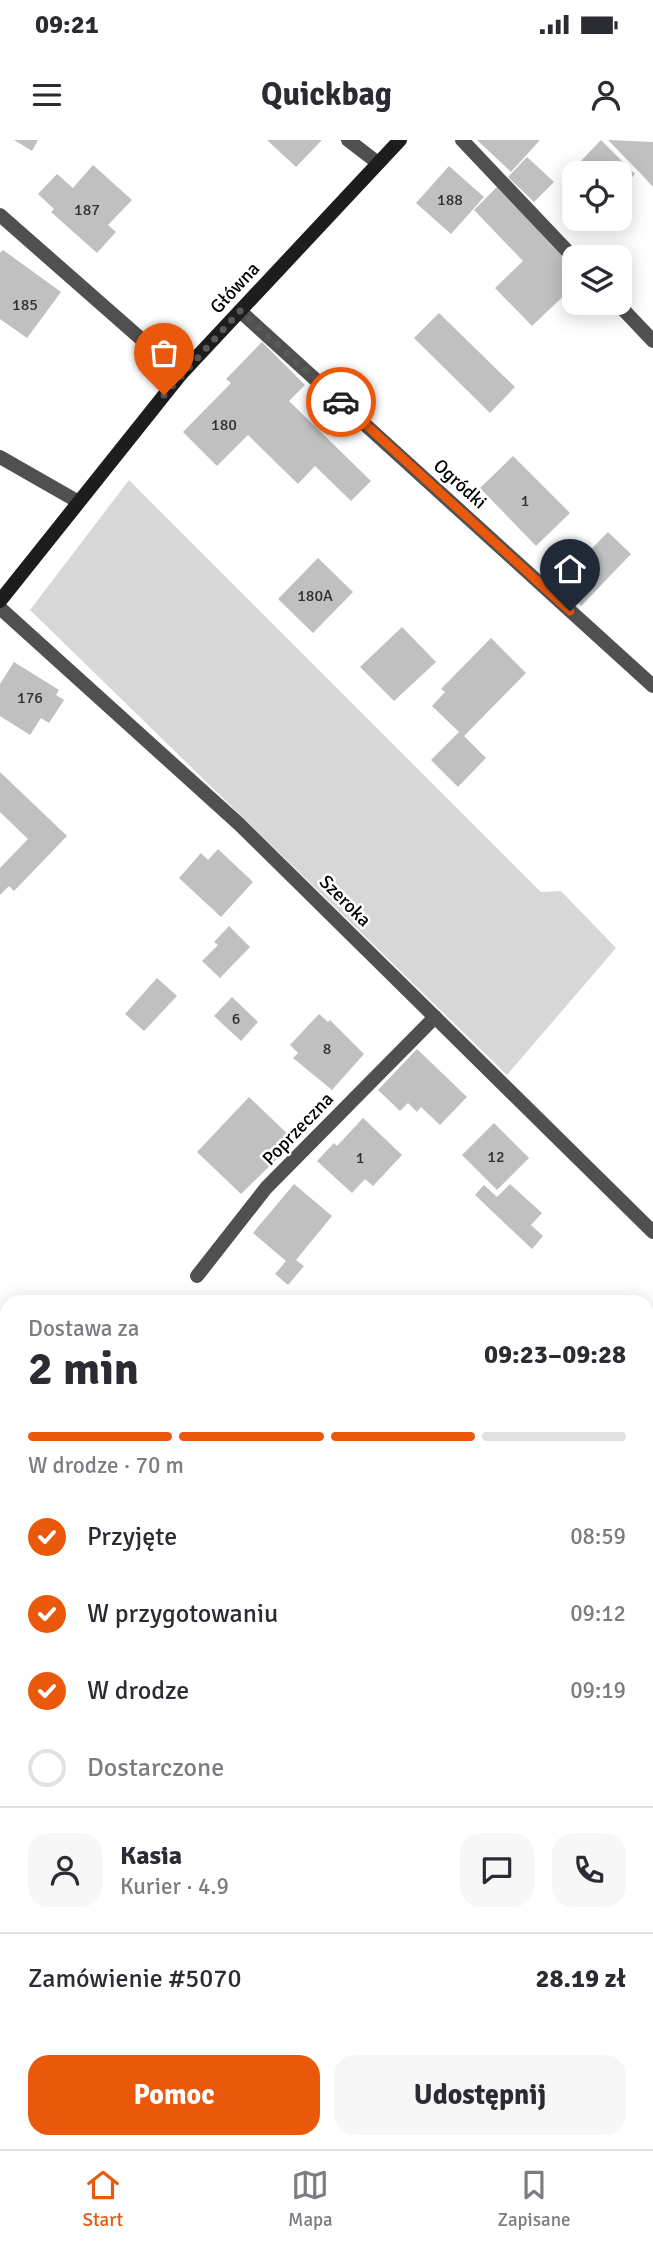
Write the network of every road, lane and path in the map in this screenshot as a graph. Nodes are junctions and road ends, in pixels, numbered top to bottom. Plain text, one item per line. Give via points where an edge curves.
1 (348, 140) edge
2 (400, 140) edge
3 (462, 140) edge
4 (378, 163) junction
5 (0, 215) edge
6 (562, 245) edge
7 (240, 311) junction
8 (628, 315) edge
9 (653, 341) edge
10 (181, 374) junction
11 (0, 457) edge
12 (77, 501) junction
13 (0, 601) edge
14 (0, 608) edge
15 (653, 686) edge
16 (435, 1017) junction
17 (653, 1232) edge
18 (197, 1276) dead end

1 - 4 street
2 - 4 main road, Główna
3 - 6 street
4 - 7 main road, Główna
5 - 10 street
7 - 10 main road, Główna
7 - 15 street, Ogródki
8 - 9 street
10 - 12 main road, Główna
11 - 12 street
12 - 13 main road, Główna
14 - 16 street, Szeroka via 239,824
16 - 17 street, Szeroka
16 - 18 street, Poprzeczna via 266,1188

